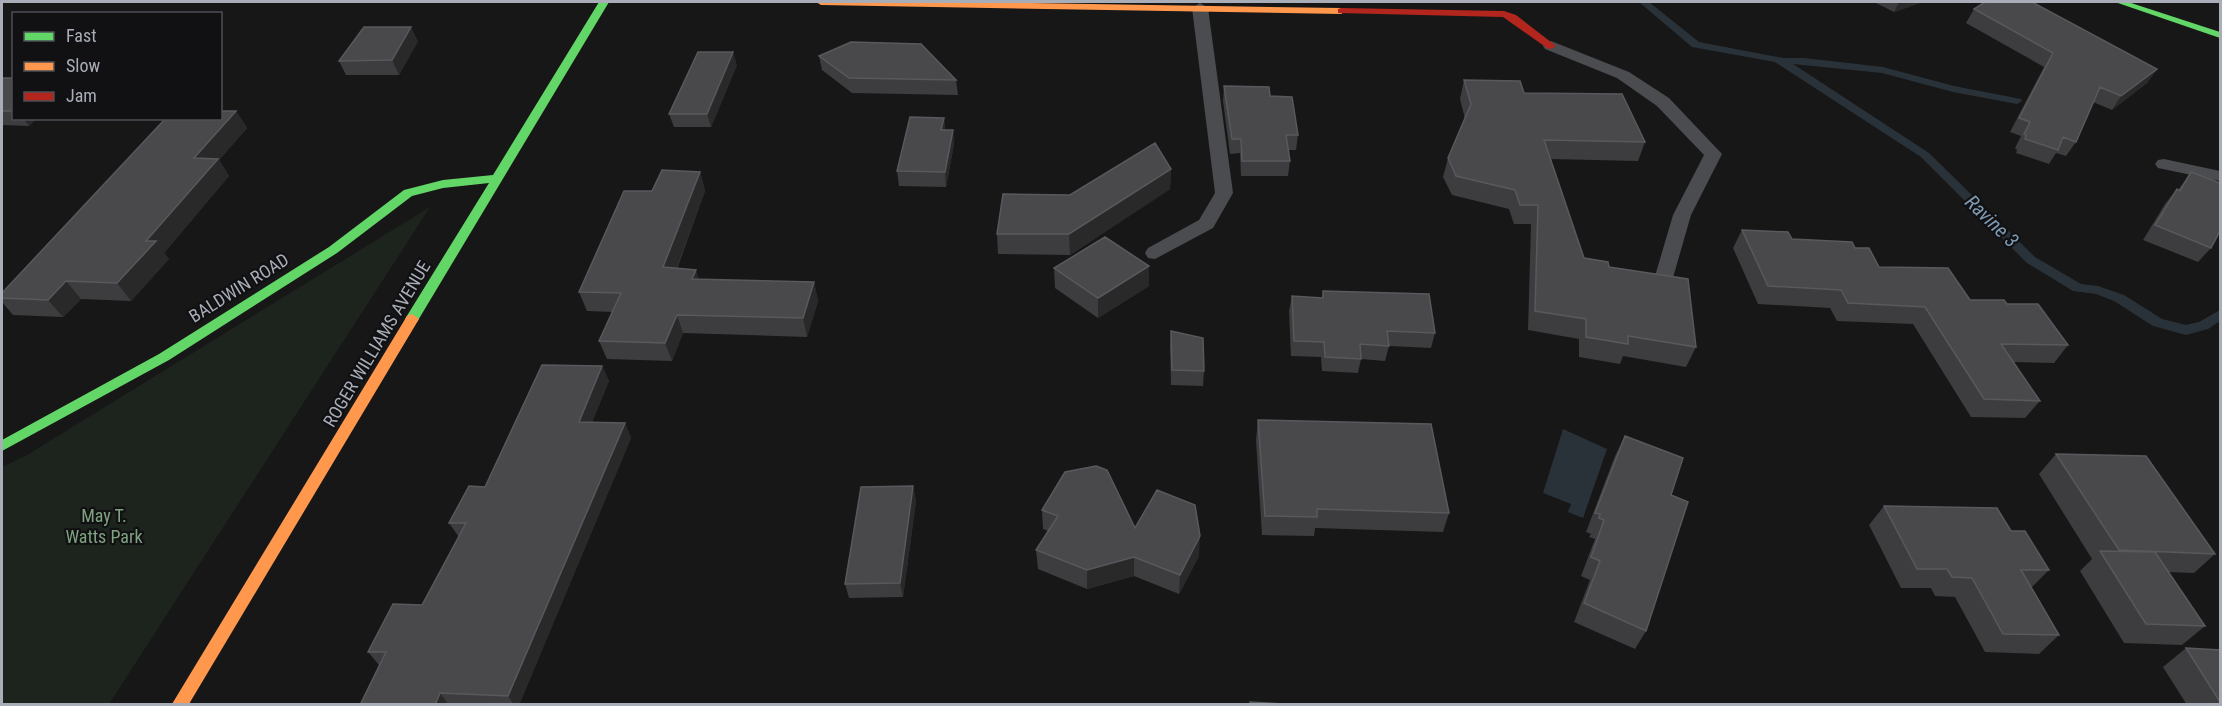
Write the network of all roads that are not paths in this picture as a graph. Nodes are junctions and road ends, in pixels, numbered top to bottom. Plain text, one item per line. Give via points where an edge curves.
1 (604, 2) edge
2 (821, 2) edge
3 (2120, 2) edge
4 (1200, 8) junction
5 (2220, 35) edge
6 (1551, 46) joint
7 (2164, 164) dead end
8 (2220, 176) edge
9 (498, 178) junction
10 (1155, 253) dead end
11 (1663, 283) edge
12 (2, 446) edge
13 (180, 705) edge

1 - 9 street, ROGER WILLIAMS AVENUE
2 - 4 street
3 - 5 street
4 - 6 street via 1504,14
4 - 10 lane via 1224,193 1206,224
6 - 11 lane via 1623,75 1663,102 1713,154 1682,214
7 - 8 lane
9 - 12 street, BALDWIN ROAD via 442,184 408,193 333,249 164,357
9 - 13 street, ROGER WILLIAMS AVENUE

